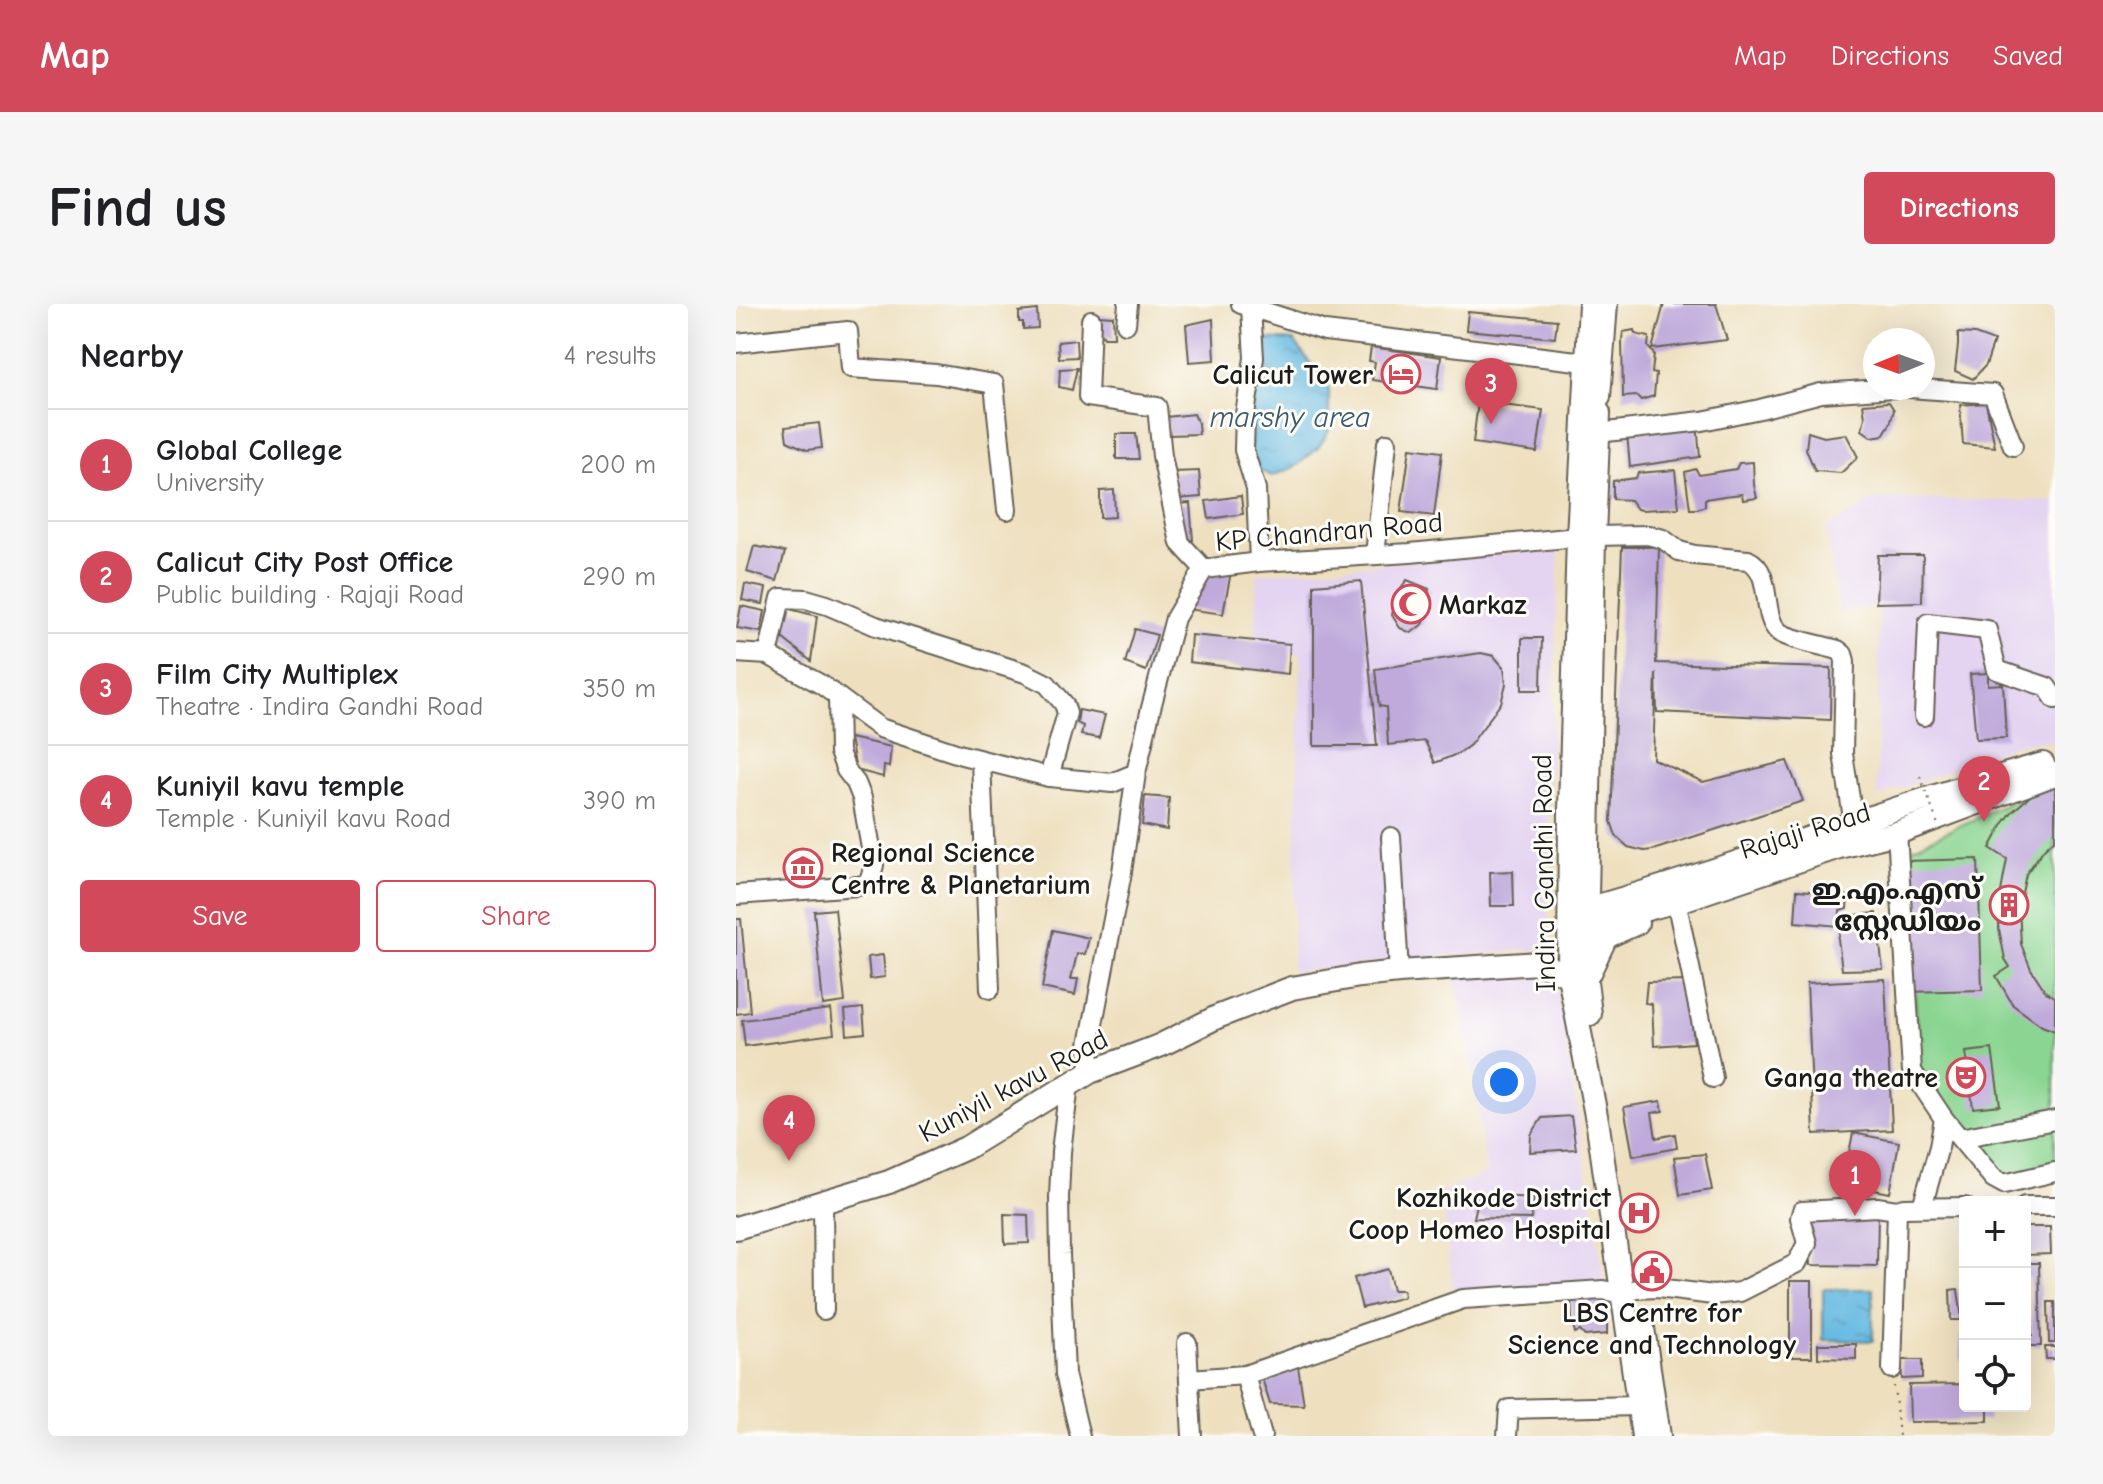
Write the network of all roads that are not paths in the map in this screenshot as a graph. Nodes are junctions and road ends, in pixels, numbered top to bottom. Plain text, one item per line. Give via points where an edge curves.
1 (1128, 304) edge
2 (1581, 304) edge
3 (1590, 304) edge
4 (1596, 304) edge
5 (1606, 304) edge
6 (1246, 306) edge
7 (1091, 320) dead end
8 (1126, 324) dead end
9 (736, 343) edge
10 (1577, 361) junction
11 (1863, 390) edge
12 (1935, 390) edge
13 (1592, 399) junction
14 (1598, 433) junction
15 (1387, 443) dead end
16 (2013, 446) dead end
17 (1007, 510) dead end
18 (1586, 536) junction
19 (1375, 555) junction
20 (1259, 562) junction
21 (1204, 569) junction
22 (736, 653) edge
23 (768, 655) junction
24 (838, 697) junction
25 (2055, 699) edge
26 (1924, 716) dead end
27 (981, 760) junction
28 (2055, 760) edge
29 (1136, 773) junction
30 (2055, 774) edge
31 (1049, 777) junction
32 (1854, 824) junction
33 (1897, 833) junction
34 (1391, 837) dead end
35 (1589, 838) junction
36 (736, 895) edge
37 (1683, 895) junction
38 (1581, 917) junction
39 (1399, 972) junction
40 (1578, 978) junction
41 (990, 989) dead end
42 (1090, 1072) junction
43 (1713, 1078) dead end
44 (1069, 1084) junction
45 (1944, 1119) junction
46 (2055, 1120) edge
47 (1960, 1138) junction
48 (2055, 1172) edge
49 (823, 1201) junction
50 (2031, 1206) edge
51 (2055, 1206) edge
52 (1922, 1207) junction
53 (1959, 1207) edge
54 (1897, 1210) junction
55 (736, 1228) edge
56 (1630, 1291) junction
57 (824, 1310) dead end
58 (1187, 1343) dead end
59 (1892, 1369) road end
60 (1245, 1375) junction
61 (1189, 1379) junction
62 (1638, 1406) junction
63 (1080, 1436) edge
64 (1192, 1436) edge
65 (1262, 1436) edge
66 (1507, 1436) edge
67 (1643, 1436) edge
68 (1659, 1436) edge

1 - 8 street
2 - 10 main road
3 - 13 main road, Indira Gandhi Road
4 - 13 main road, Indira Gandhi Road
5 - 13 main road
6 - 10 street via 1325,331
6 - 20 street via 1254,358 1244,450 1256,489
7 - 21 street via 1088,397 1157,407 1180,543
9 - 17 street via 848,331 851,368 994,384
10 - 13 main road
11 - 14 street via 1821,393 1702,421
12 - 16 street via 1993,394
13 - 14 main road, Indira Gandhi Road
13 - 18 main road, Indira Gandhi Road
14 - 18 main road, Indira Gandhi Road
15 - 19 street
18 - 19 street, KP Chandran Road
18 - 32 street, KP Chandran Road via 1648,535 1694,555 1748,560 1761,573 1773,625 1781,634 1843,654 1843,754
18 - 35 main road, Indira Gandhi Road
18 - 38 main road, Indira Gandhi Road via 1570,809
19 - 20 street, KP Chandran Road
20 - 21 street, KP Chandran Road
21 - 29 street, KP Chandran Road via 1175,618
22 - 23 street
23 - 24 street
23 - 31 street via 781,598 806,599 1025,673 1047,684 1067,713
24 - 27 street via 880,728
24 - 36 street via 839,752 862,798 874,865 869,883
25 - 26 street via 2047,687 1997,670 1987,630 1928,623
27 - 31 street
27 - 41 street
28 - 32 main road
29 - 31 street via 1112,783
29 - 42 street, KP Chandran Road via 1089,1045
30 - 33 main road, Rajaji Road
32 - 37 main road
33 - 37 main road, Rajaji Road
33 - 45 street via 1912,1071
34 - 39 street
35 - 37 main road via 1595,873 1609,889 1648,886
35 - 38 main road, Indira Gandhi Road
37 - 38 main road, Rajaji Road
37 - 40 main road via 1606,937
37 - 43 street
38 - 40 main road, Indira Gandhi Road
39 - 40 main road, Kuniyil kavu Road via 1540,963
39 - 42 main road, Kuniyil kavu Road via 1292,988
40 - 56 main road, Indira Gandhi Road via 1618,1168
42 - 44 main road, Kuniyil kavu Road
44 - 49 main road, Kuniyil kavu Road via 966,1148 889,1182
44 - 63 street via 1061,1152 1060,1254 1065,1374
45 - 47 street
45 - 52 street
46 - 47 street
47 - 48 street via 2004,1184
49 - 55 main road, Kuniyil kavu Road
49 - 57 street
50 - 51 street
52 - 53 street
52 - 54 street
54 - 56 street via 1802,1211 1807,1243 1797,1263 1740,1292
54 - 59 street
56 - 60 street via 1463,1299
56 - 62 main road, Indira Gandhi Road
56 - 68 main road, Indira Gandhi Road
58 - 61 street
60 - 61 street
60 - 65 street
61 - 64 street
62 - 66 street via 1509,1409
62 - 67 main road, Indira Gandhi Road

